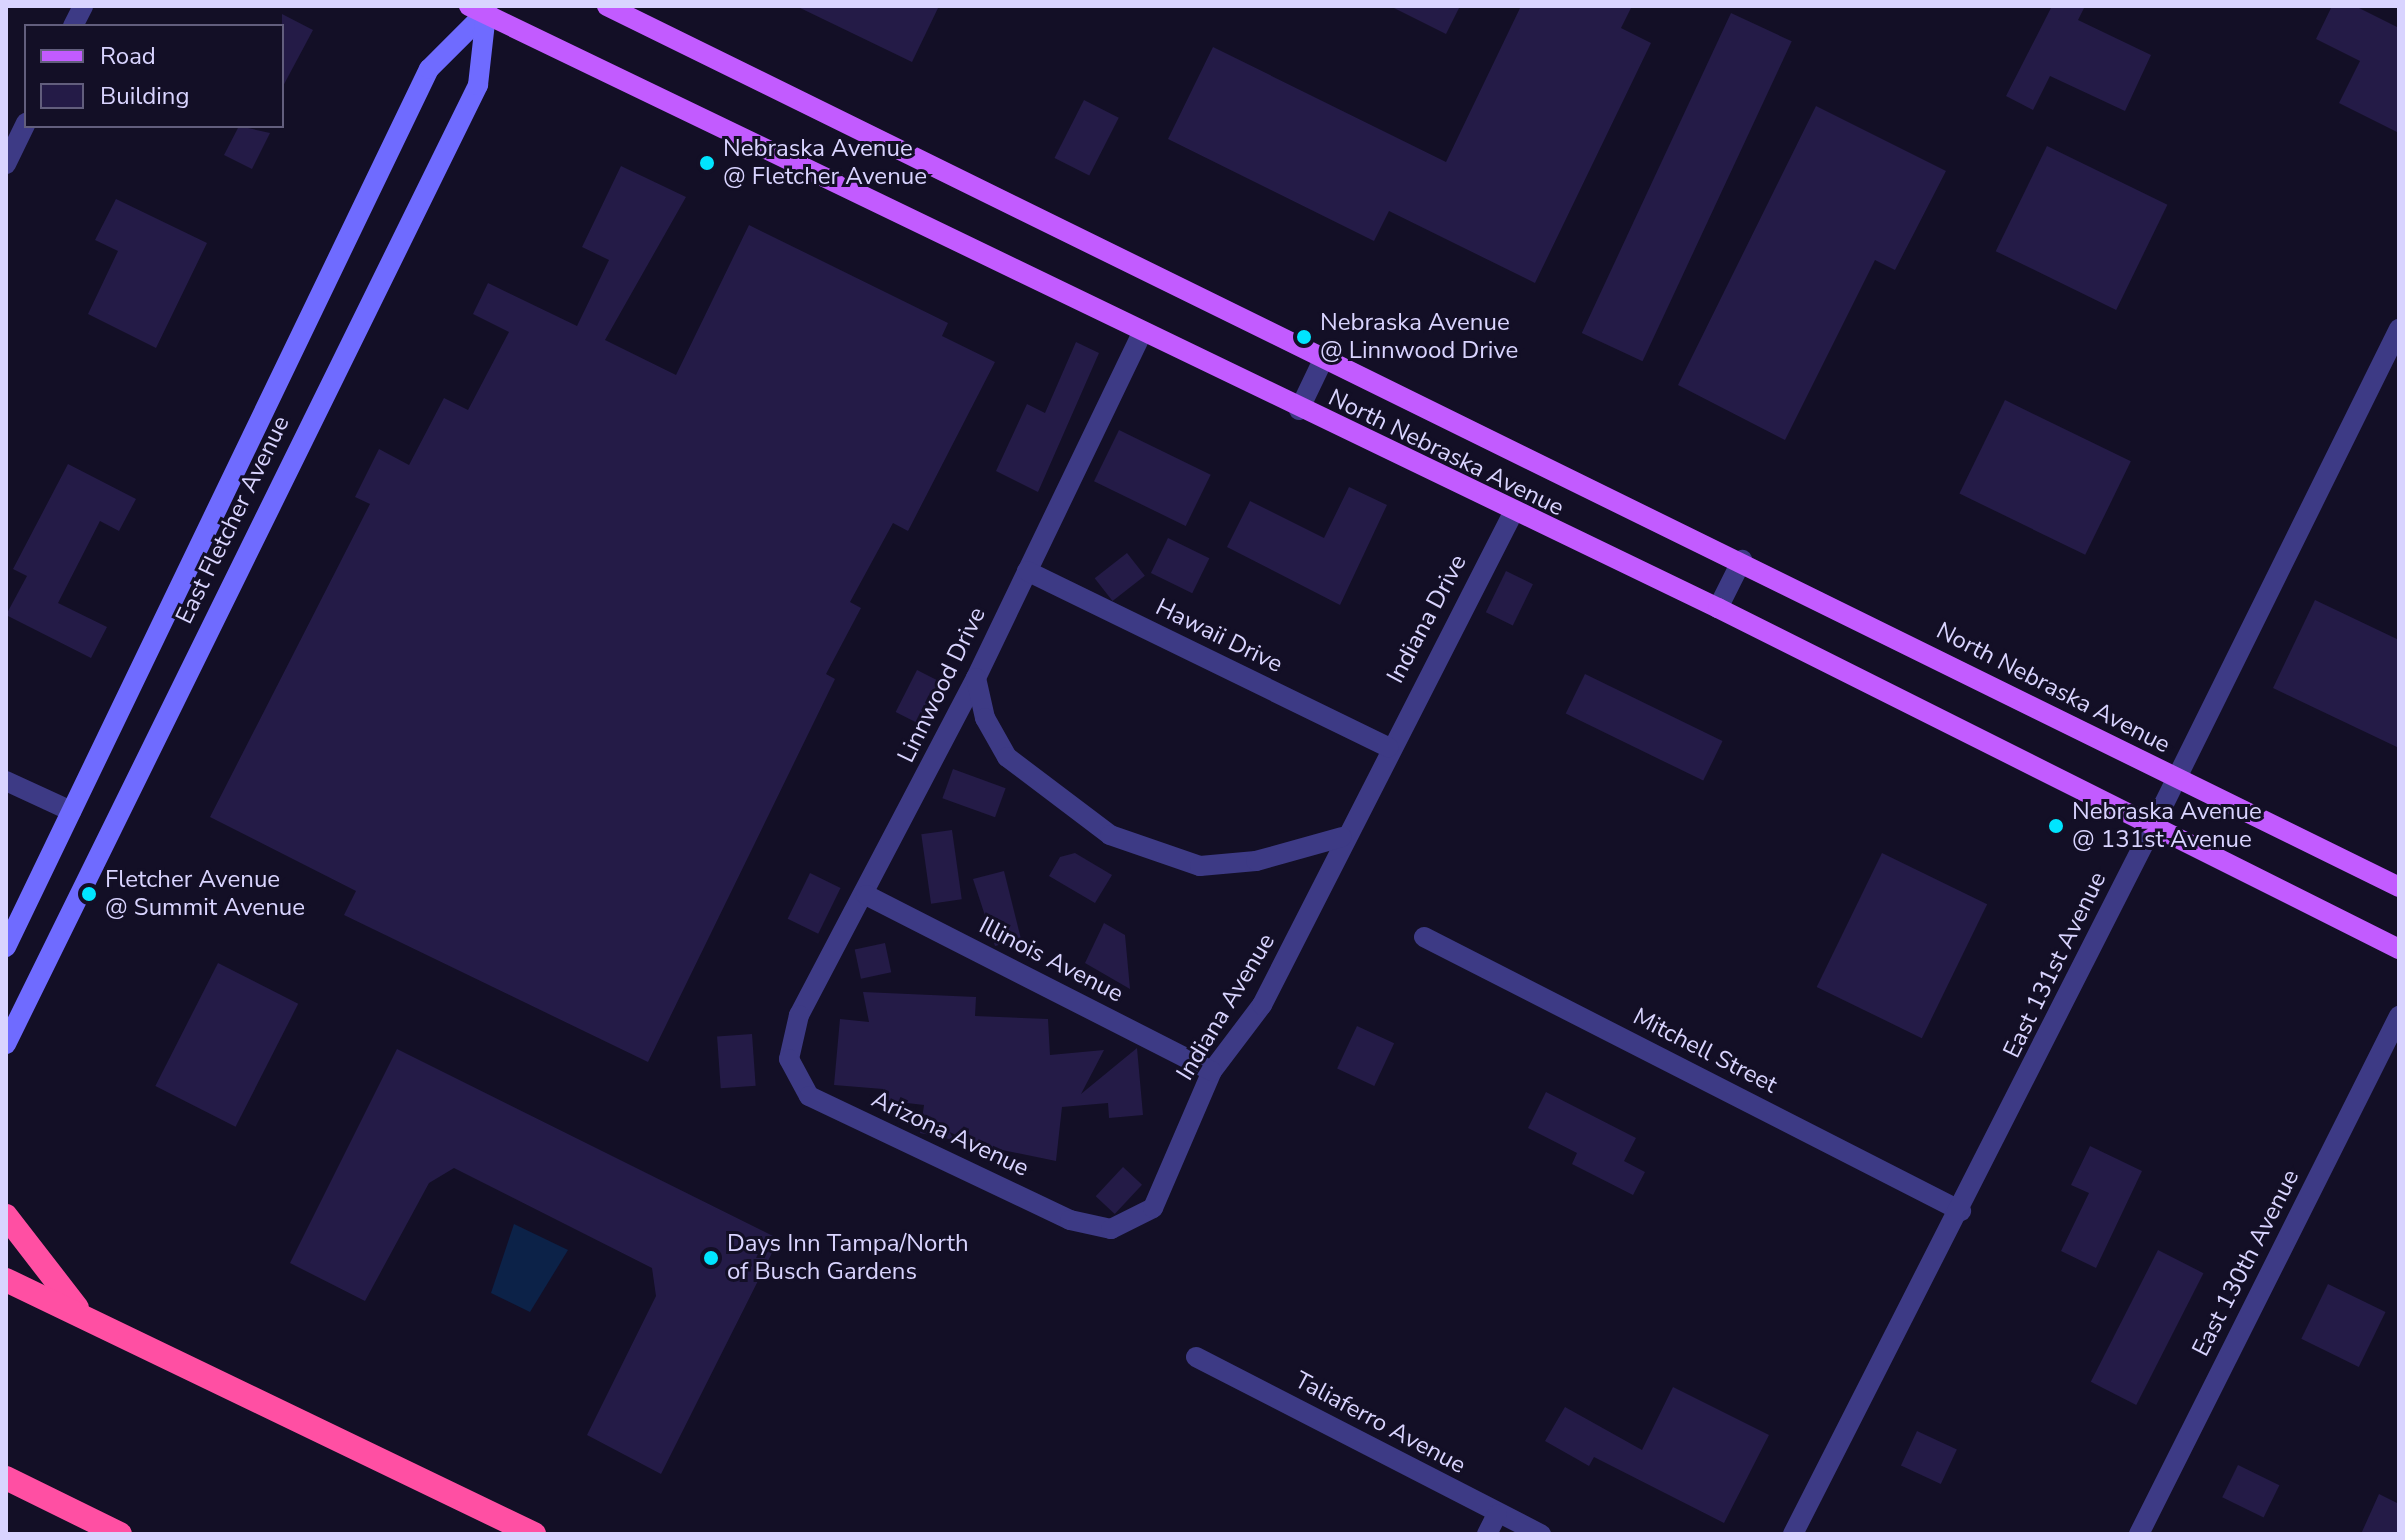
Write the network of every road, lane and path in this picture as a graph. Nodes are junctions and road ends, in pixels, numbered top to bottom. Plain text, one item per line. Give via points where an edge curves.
1 (83, 6) edge
2 (607, 6) edge
3 (482, 9) edge
4 (74, 24) edge
5 (24, 127) edge
6 (6, 164) edge
7 (2399, 329) edge
8 (1142, 333) junction
9 (1323, 360) junction
10 (1299, 410) junction
11 (1512, 515) junction
12 (1742, 560) junction
13 (1027, 571) junction
14 (1718, 608) junction
15 (976, 678) junction
16 (1388, 747) junction
17 (2177, 779) junction
18 (6, 781) edge
19 (71, 811) junction
20 (2152, 828) junction
21 (1342, 837) junction
22 (2399, 887) edge
23 (866, 895) junction
24 (1424, 937) dead end
25 (6, 947) edge
26 (2399, 949) edge
27 (2399, 1016) edge
28 (6, 1044) edge
29 (789, 1059) joint
30 (1212, 1071) junction
31 (1961, 1211) junction
32 (6, 1216) edge
33 (1111, 1229) joint
34 (6, 1280) edge
35 (81, 1313) junction
36 (1196, 1357) dead end
37 (6, 1478) edge
38 (1497, 1514) junction
39 (120, 1534) edge
40 (534, 1534) edge
41 (1487, 1534) edge
42 (1541, 1534) edge
43 (1793, 1534) edge
44 (2139, 1534) edge

1 - 4 street
2 - 9 main road, North Nebraska Avenue
3 - 8 main road, North Nebraska Avenue
3 - 19 main road, East Fletcher Avenue via 429,69
3 - 28 main road, East Fletcher Avenue via 478,85
5 - 6 street
7 - 17 street, East 131st Avenue
8 - 10 main road, North Nebraska Avenue
8 - 13 street, Linnwood Drive
9 - 10 street
9 - 12 main road, North Nebraska Avenue
10 - 11 main road, North Nebraska Avenue
11 - 14 main road, North Nebraska Avenue
11 - 16 street, Indiana Drive
12 - 14 street
12 - 17 main road, North Nebraska Avenue
13 - 15 street, Linnwood Drive
13 - 16 street, Hawaii Drive
14 - 20 main road, North Nebraska Avenue
15 - 21 street via 985,718 1007,757 1110,835 1200,866 1256,861
15 - 23 street, Linnwood Drive
16 - 21 street, Indiana Avenue
17 - 20 street, East 131st Avenue
17 - 22 main road, North Nebraska Avenue
18 - 19 street
19 - 25 main road, East Fletcher Avenue
20 - 26 main road, North Nebraska Avenue
20 - 31 street, East 131st Avenue
21 - 30 street, Indiana Avenue via 1262,1005
23 - 29 street, Linnwood Drive via 799,1015
23 - 30 street, Illinois Avenue
24 - 31 street, Mitchell Street
27 - 44 street, East 130th Avenue
29 - 33 street, Arizona Avenue via 809,1096 1070,1220
30 - 33 street, Indiana Avenue via 1153,1208
31 - 43 street, East 131st Avenue
32 - 35 highway
34 - 35 highway
35 - 40 highway
36 - 38 street, Taliaferro Avenue
37 - 39 highway
38 - 41 street
38 - 42 street, Taliaferro Avenue

